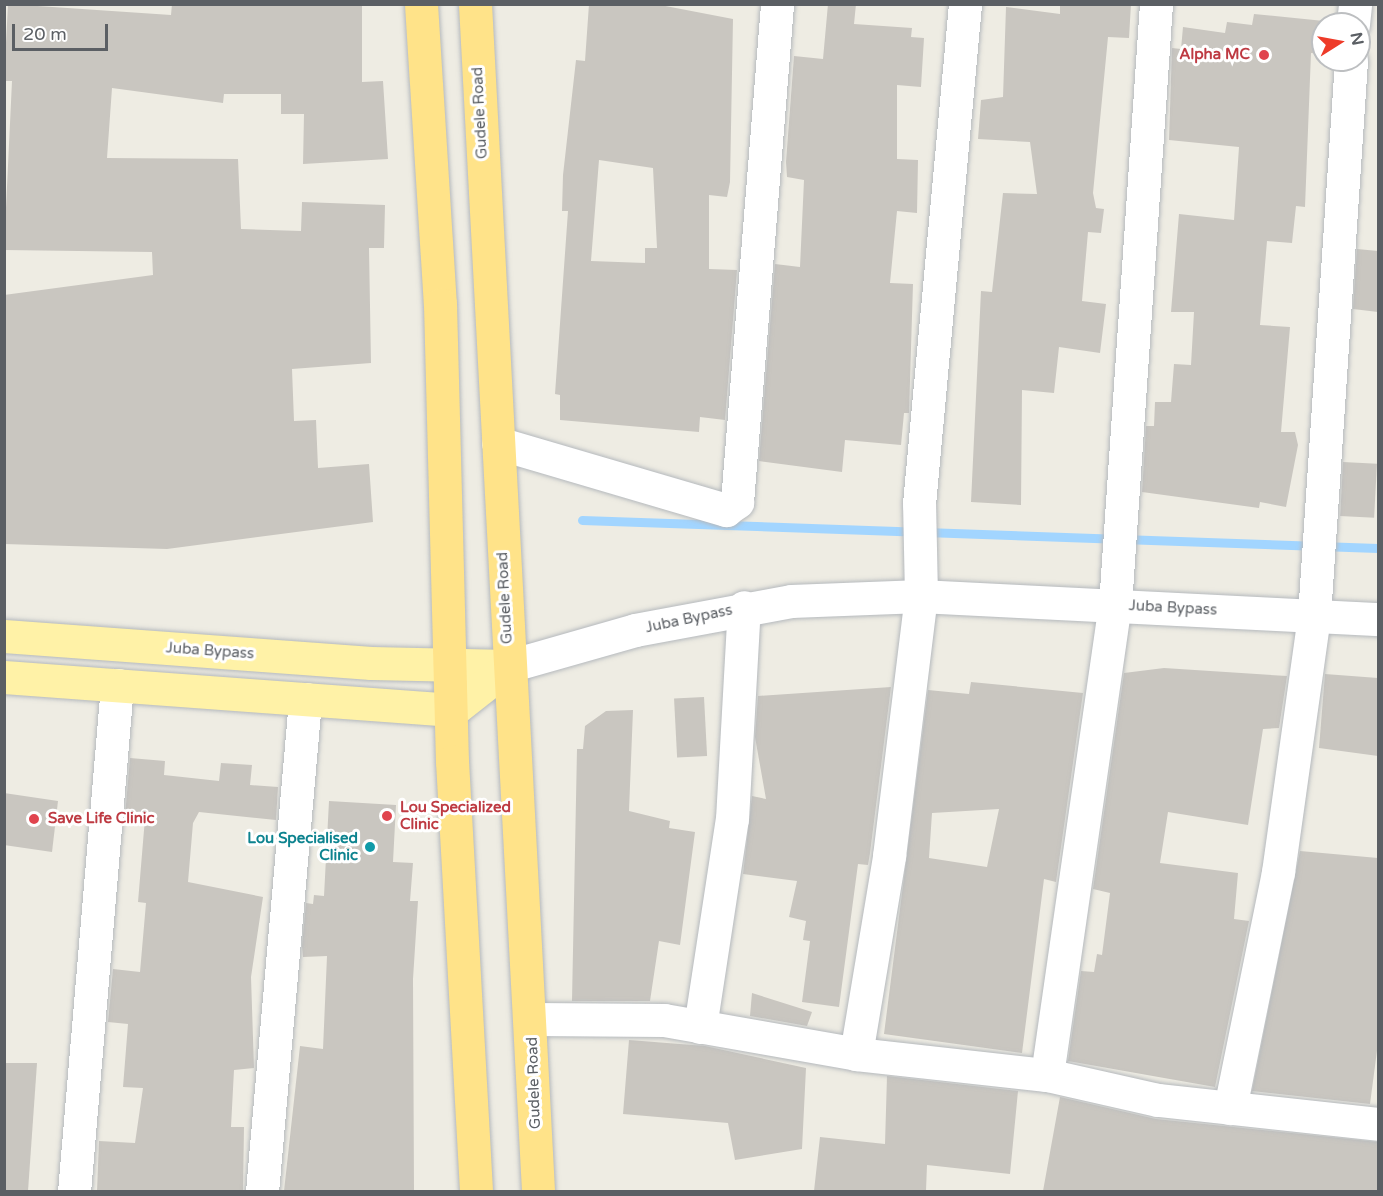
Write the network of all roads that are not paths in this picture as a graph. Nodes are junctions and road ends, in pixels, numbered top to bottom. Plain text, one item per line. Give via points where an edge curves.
1 (421, 4) edge
2 (475, 4) edge
3 (777, 4) edge
4 (964, 4) edge
5 (1156, 4) edge
6 (1350, 72) edge
7 (498, 443) junction
8 (921, 596) junction
9 (1115, 605) junction
10 (744, 607) junction
11 (1314, 616) junction
12 (1378, 619) edge
13 (4, 636) edge
14 (451, 662) junction
15 (509, 666) junction
16 (4, 677) edge
17 (117, 685) junction
18 (305, 699) junction
19 (453, 710) junction
20 (532, 1019) junction
21 (700, 1027) junction
22 (856, 1054) junction
23 (1047, 1075) junction
24 (1230, 1108) junction
25 (1378, 1124) edge
26 (74, 1191) edge
27 (262, 1191) edge
28 (476, 1191) edge
29 (538, 1191) edge

1 - 14 highway via 440,304
2 - 7 highway, Gudele Road
3 - 7 street via 737,502 726,510
4 - 8 street via 919,504
5 - 9 street
6 - 11 street
7 - 15 highway, Gudele Road
8 - 9 street, Juba Bypass
8 - 10 street, Juba Bypass
8 - 22 street via 889,856
9 - 11 street, Juba Bypass
9 - 23 street
10 - 15 street, Juba Bypass
10 - 21 street via 732,819
11 - 12 street, Juba Bypass
11 - 24 street via 1278,872
13 - 14 main road, Juba Bypass via 371,663
14 - 15 main road, Juba Bypass
14 - 19 highway
15 - 19 main road
15 - 20 highway, Gudele Road
16 - 17 main road
17 - 18 main road
17 - 26 street
18 - 19 main road
18 - 27 street
19 - 28 highway
20 - 21 street via 600,1015
20 - 29 highway, Gudele Road
21 - 22 street
22 - 23 street
23 - 24 street via 1158,1100
24 - 25 street

